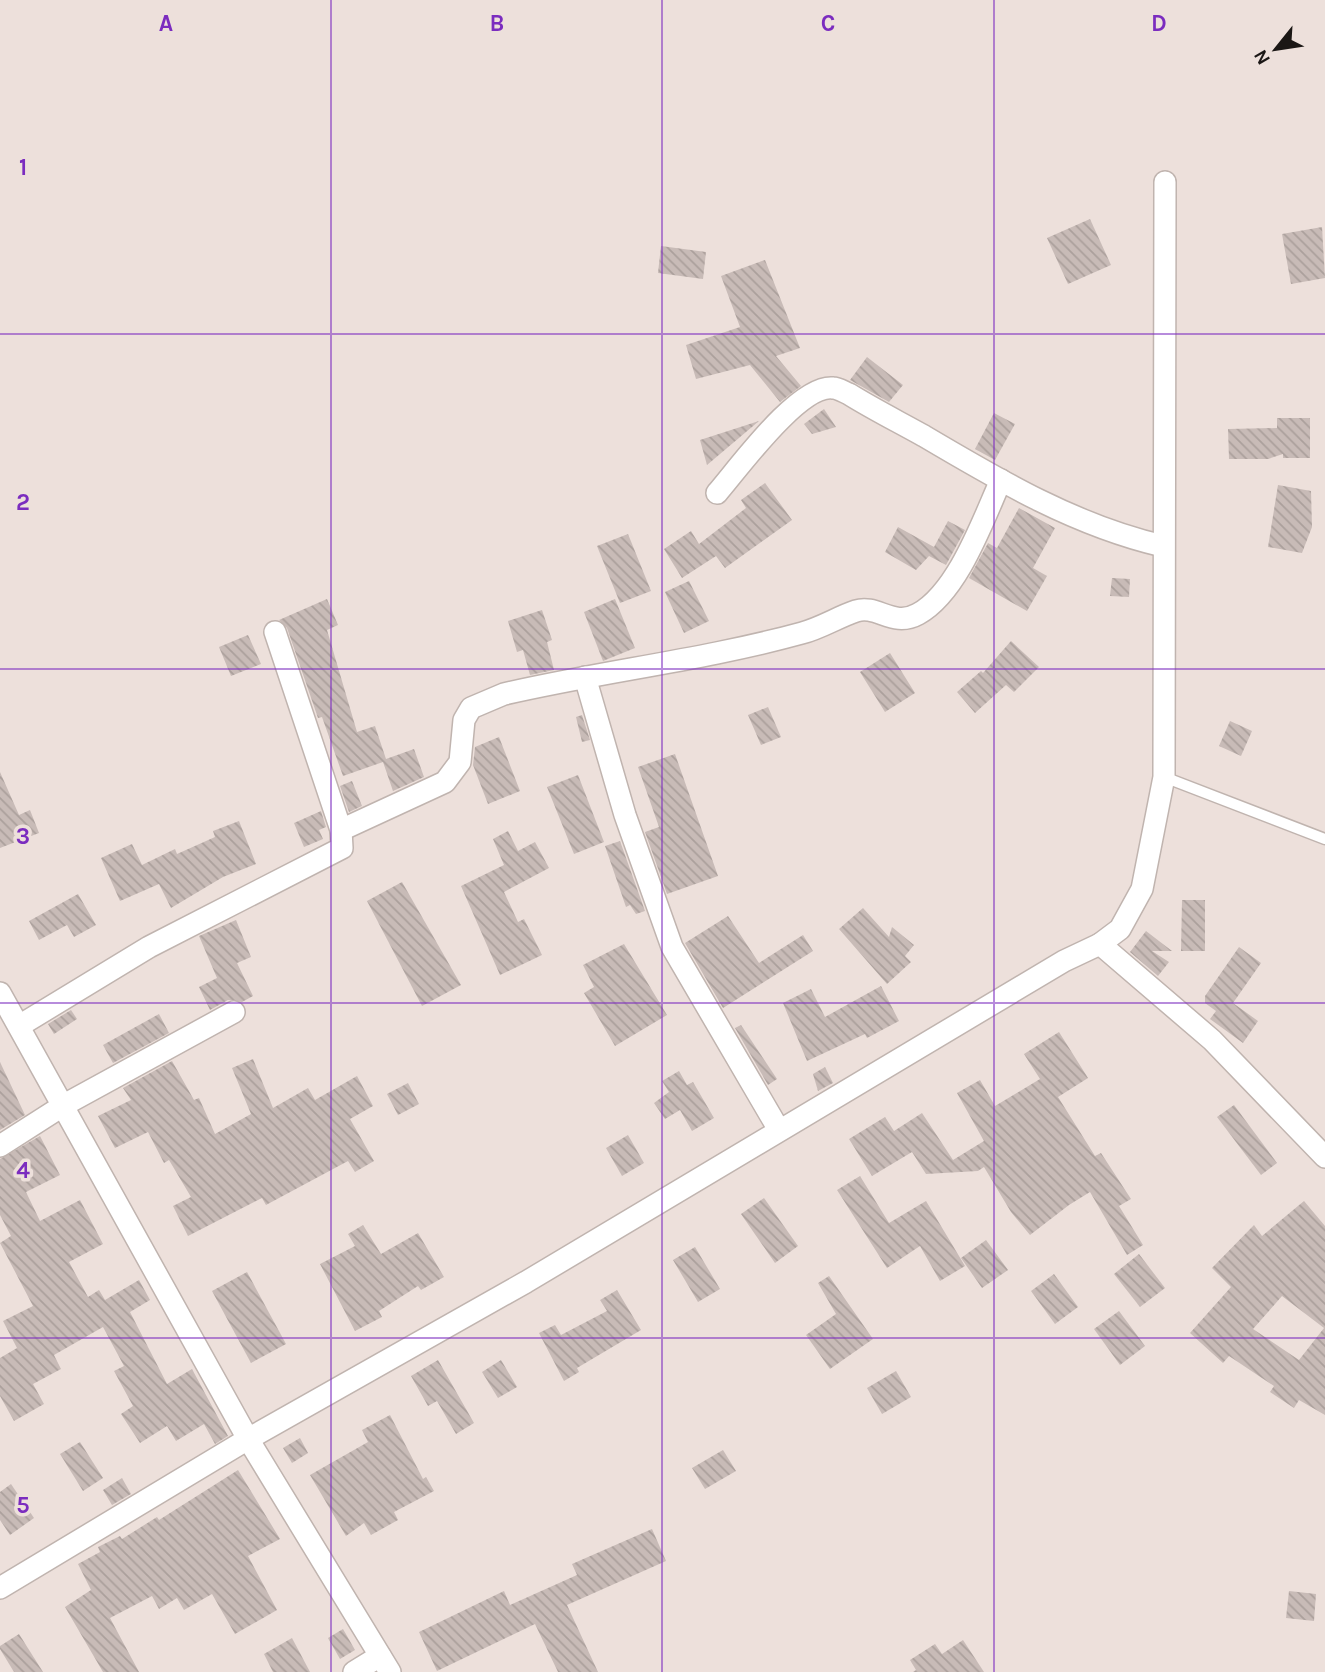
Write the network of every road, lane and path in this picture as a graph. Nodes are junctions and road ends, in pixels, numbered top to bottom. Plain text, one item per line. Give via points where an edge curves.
1 (1165, 182) dead end
2 (1001, 480) junction
3 (717, 494) dead end
4 (1163, 546) junction
5 (275, 632) dead end
6 (585, 677) junction
7 (1164, 777) junction
8 (341, 830) junction
9 (1325, 839) edge
10 (1100, 944) junction
11 (0, 993) edge
12 (234, 1012) dead end
13 (19, 1026) junction
14 (64, 1105) junction
15 (779, 1130) junction
16 (0, 1146) edge
17 (1325, 1157) edge
18 (248, 1439) junction
19 (0, 1588) edge
20 (385, 1664) edge
21 (354, 1672) edge

1 - 4 street
2 - 3 street via 832,387 791,410
2 - 4 street via 1088,524
2 - 6 street via 960,567 940,597 917,615 890,619 856,611 795,635
4 - 7 street
5 - 8 street
6 - 8 street via 504,694 471,708 464,720 460,762 445,782
6 - 15 street via 625,815 672,947
7 - 9 lane
7 - 10 street via 1143,889 1120,929
8 - 13 street via 342,848 336,853 149,947
10 - 15 street
10 - 17 street via 1212,1040
11 - 13 street
12 - 14 street
13 - 14 street
14 - 16 street
14 - 18 street
15 - 18 street via 431,1338
18 - 19 street
18 - 20 street
20 - 21 street

